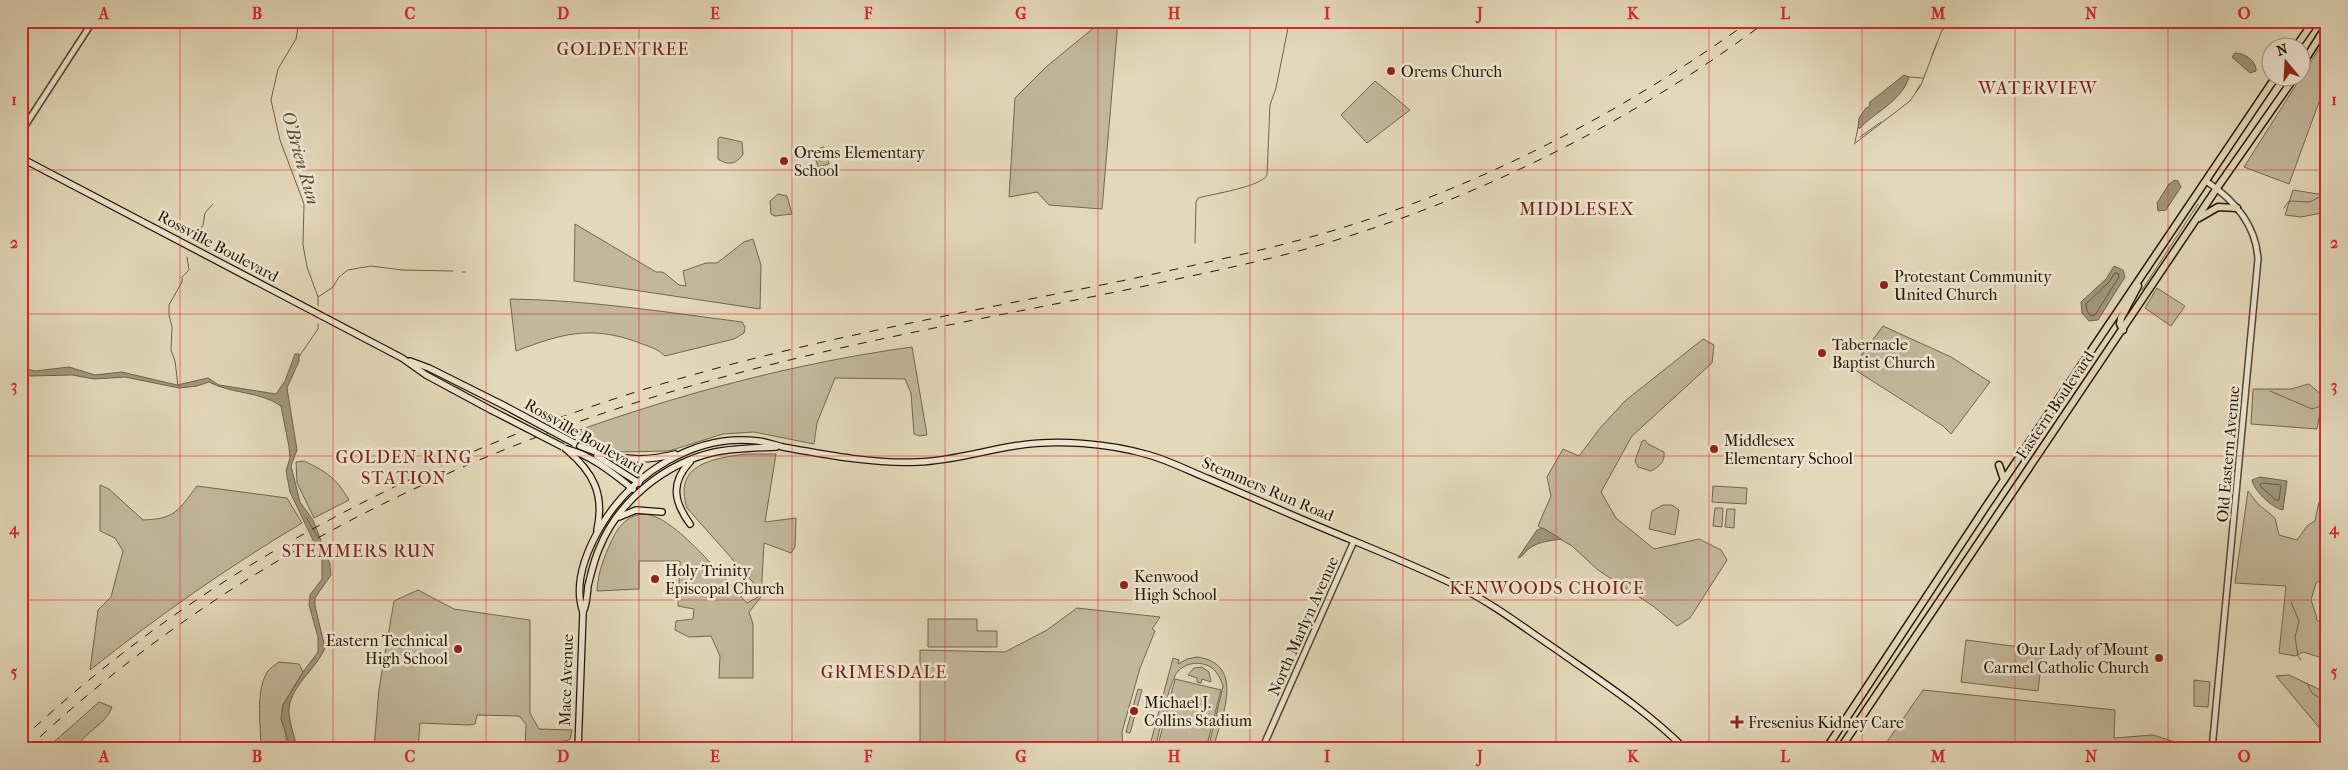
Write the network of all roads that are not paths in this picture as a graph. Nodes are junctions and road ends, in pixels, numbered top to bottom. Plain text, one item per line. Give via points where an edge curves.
1 (93, 21) edge
2 (2314, 21) edge
3 (2326, 26) edge
4 (2303, 38) edge
5 (2310, 52) edge
6 (2268, 88) edge
7 (2287, 88) edge
8 (21, 132) edge
9 (21, 158) edge
10 (2206, 181) junction
11 (2217, 188) junction
12 (2237, 208) junction
13 (2196, 220) junction
14 (2141, 278) junction
15 (2123, 330) junction
16 (402, 358) junction
17 (577, 445) junction
18 (784, 447) junction
19 (564, 448) junction
20 (688, 451) junction
21 (694, 459) junction
22 (2014, 466) junction
23 (2004, 480) junction
24 (638, 482) junction
25 (632, 488) junction
26 (644, 488) junction
27 (638, 493) junction
28 (662, 512) dead end
29 (616, 519) junction
30 (690, 524) dead end
31 (595, 537) junction
32 (1354, 541) junction
33 (583, 612) junction
34 (578, 749) edge
35 (1262, 749) edge
36 (1685, 749) edge
37 (1826, 749) edge
38 (1840, 749) edge
39 (2212, 749) edge

1 - 8 street
2 - 4 main road
3 - 5 main road
6 - 10 main road, Eastern Boulevard
7 - 11 main road, Eastern Boulevard
9 - 16 main road, Rossville Boulevard
10 - 11 street, Old Eastern Avenue
10 - 14 main road, Eastern Boulevard
11 - 12 street, Old Eastern Avenue
11 - 13 main road, Eastern Boulevard
12 - 13 main road via 2218,207
12 - 39 street, Old Eastern Avenue via 2250,227 2258,259
13 - 15 main road, Eastern Boulevard
14 - 15 main road via 2121,318
14 - 22 main road, Eastern Boulevard
15 - 38 main road, Eastern Boulevard
16 - 17 main road, Rossville Boulevard, bridge via 430,368
16 - 19 main road, Rossville Boulevard, bridge via 426,375
17 - 20 main road via 606,456 630,460 662,458
17 - 24 main road, Rossville Boulevard
18 - 20 main road, Stemmers Run Road via 740,440 708,444
18 - 21 main road, Stemmers Run Road via 727,450
18 - 32 main road, Stemmers Run Road via 868,459 917,462 1033,444 1122,449 1161,459
19 - 25 main road, Rossville Boulevard via 593,461
19 - 31 main road via 581,462 596,488 600,510
20 - 24 main road, Stemmers Run Road via 665,462
21 - 26 main road, Stemmers Run Road via 672,468
21 - 30 main road via 683,470 676,489 678,505
22 - 23 main road, Eastern Boulevard
22 - 23 main road via 1999,465
23 - 37 main road, Eastern Boulevard
24 - 25 main road, Stemmers Run Road
24 - 26 main road, Rossville Boulevard
25 - 27 main road, Rossville Boulevard
25 - 31 main road, Mace Avenue via 610,512
26 - 27 main road, Mace Avenue
27 - 29 main road, Mace Avenue
28 - 29 main road via 636,510
29 - 33 main road, Mace Avenue via 598,550
31 - 33 main road, Mace Avenue via 582,576 579,602
32 - 35 street, North Marlyn Avenue
32 - 36 main road, Stemmers Run Road via 1455,585 1500,610 1645,712
33 - 34 main road, Mace Avenue

